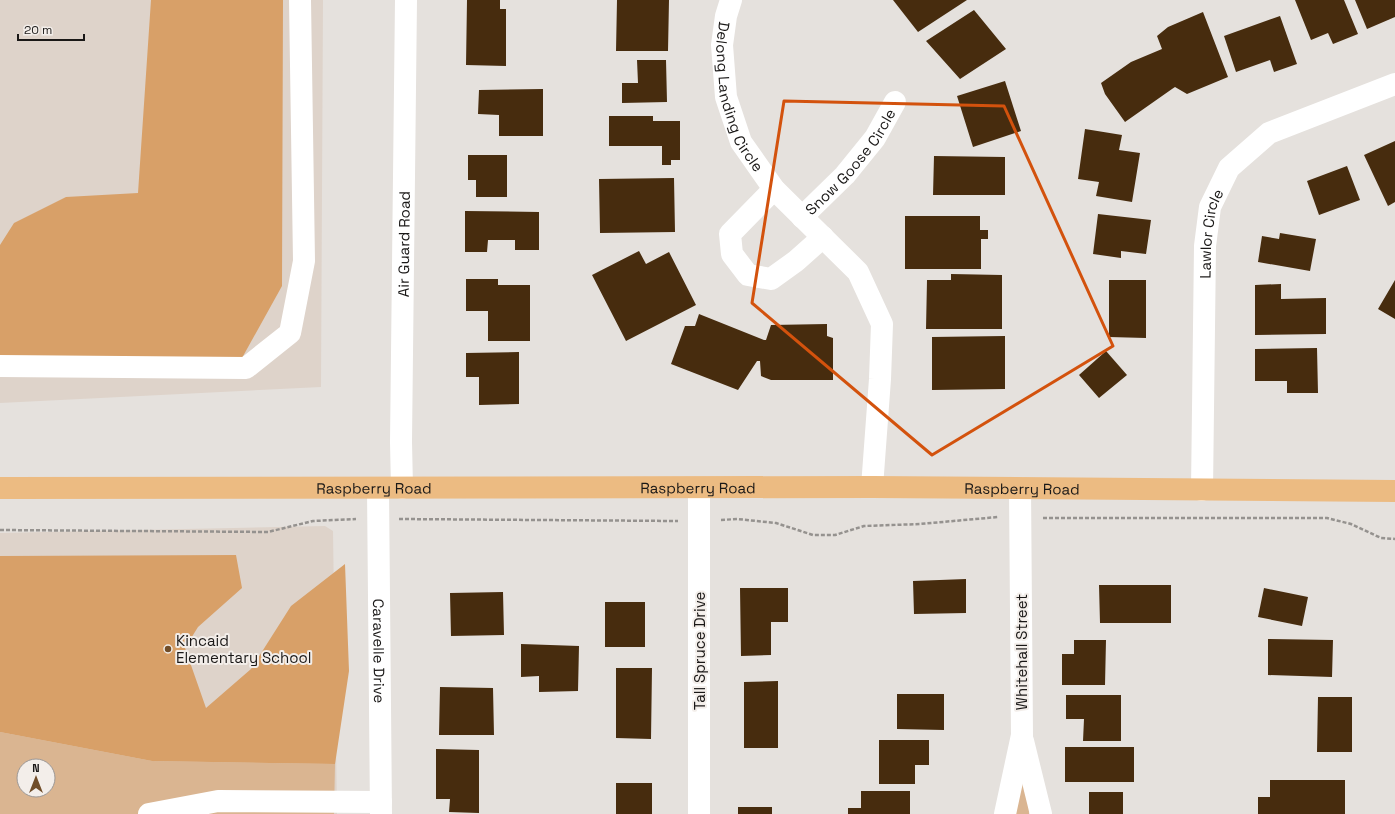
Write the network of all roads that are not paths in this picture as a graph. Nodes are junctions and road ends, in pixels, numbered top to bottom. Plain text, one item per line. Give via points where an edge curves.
1 (300, 0) edge
2 (406, 0) edge
3 (731, 0) edge
4 (1395, 84) edge
5 (895, 102) dead end
6 (774, 189) junction
7 (802, 217) junction
8 (823, 237) junction
9 (0, 366) edge
10 (872, 487) junction
11 (0, 488) edge
12 (402, 488) junction
13 (1020, 488) junction
14 (378, 489) junction
15 (699, 489) junction
16 (1202, 490) junction
17 (1395, 491) edge
18 (1022, 735) junction
19 (382, 808) edge
20 (150, 814) edge
21 (699, 814) edge
22 (1005, 814) edge
23 (1041, 814) edge

1 - 9 street via 304,261 290,333 246,368
2 - 12 street, Air Guard Road
3 - 6 street, Delong Landing Circle via 722,45 726,97 741,142
4 - 16 street, Lawlor Circle via 1269,133 1229,168 1210,207 1205,246
5 - 7 street, Snow Goose Circle via 875,138 845,175
6 - 7 street, Delong Landing Circle
6 - 8 street, Delong Landing Circle via 730,234 732,254 748,275 771,279
7 - 8 street, Delong Landing Circle
8 - 10 street, Delong Landing Circle via 858,272 882,324
10 - 13 main road, Raspberry Road
10 - 15 main road, Raspberry Road
11 - 14 main road, Raspberry Road
12 - 14 main road, Raspberry Road
12 - 15 main road, Raspberry Road
13 - 16 main road, Raspberry Road
13 - 18 street, Whitehall Street
14 - 19 street, Caravelle Drive
15 - 21 street, Tall Spruce Drive
16 - 17 main road, Raspberry Road
18 - 22 street, Whitehall Street
18 - 23 street
19 - 20 street via 218,801

